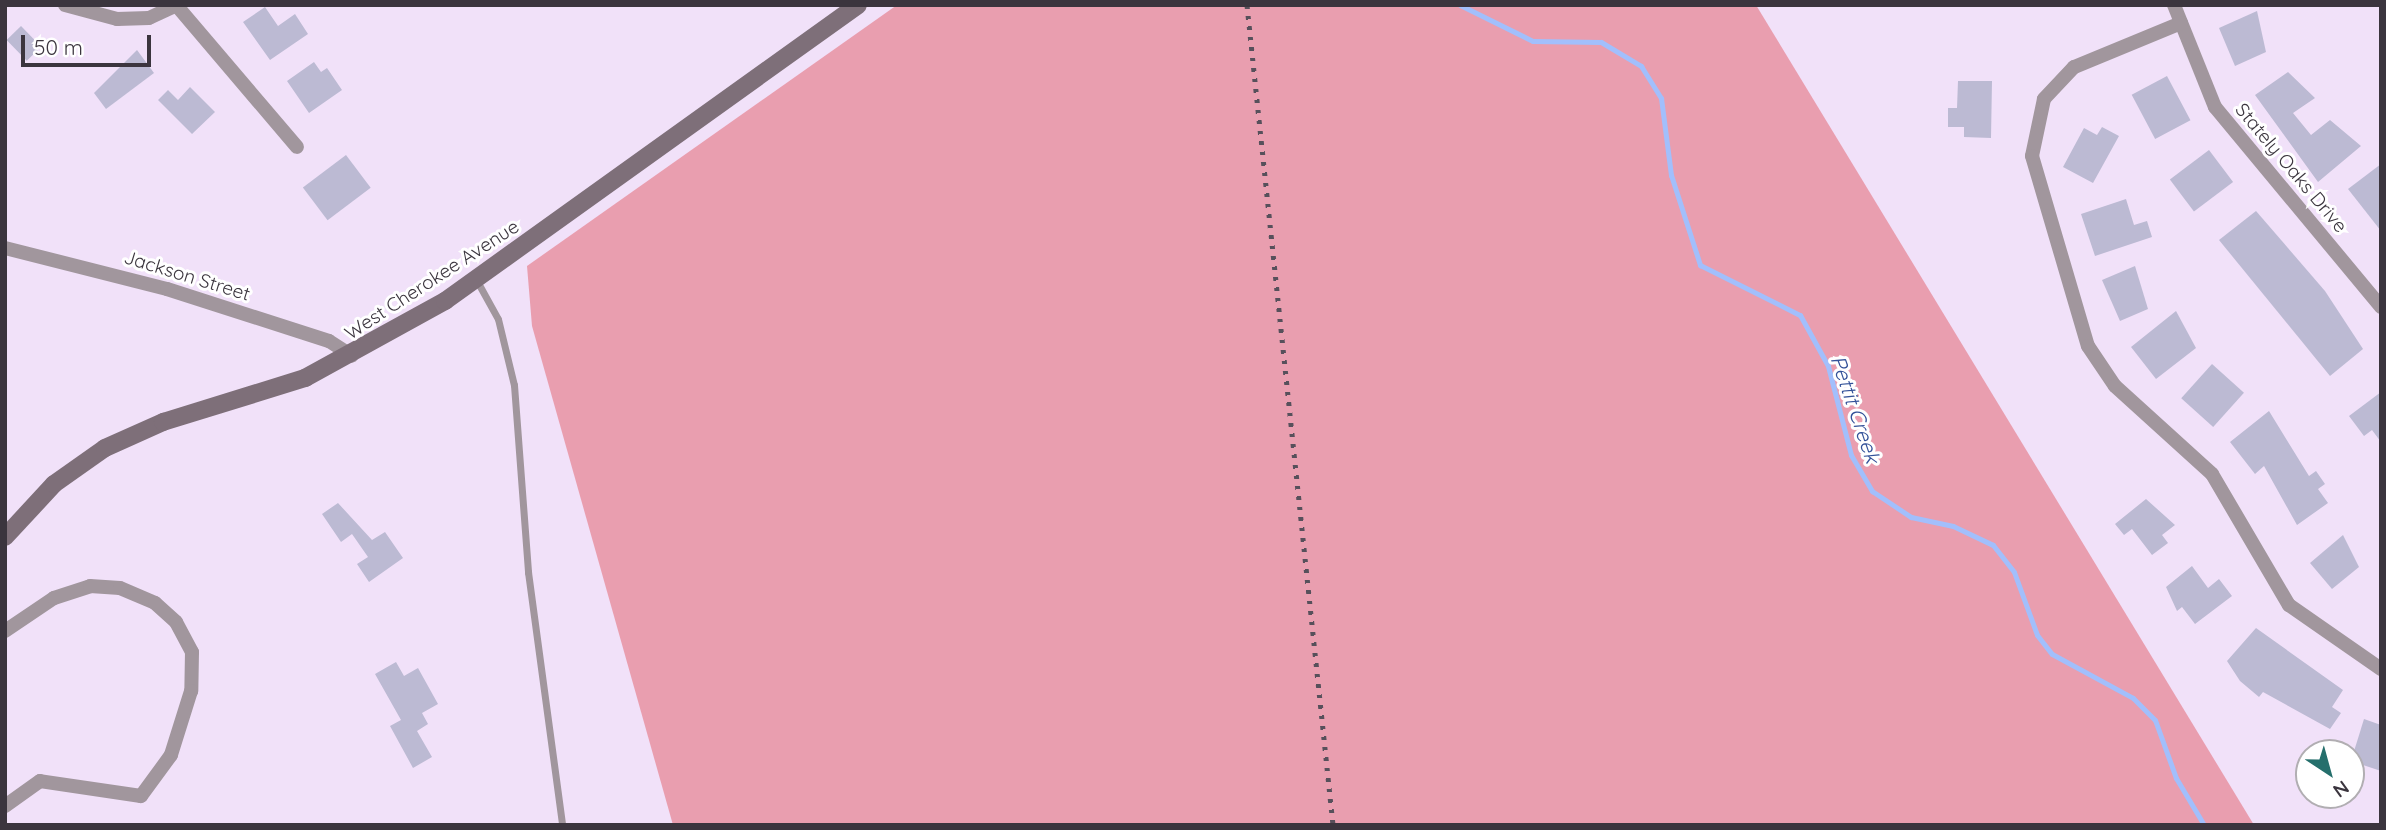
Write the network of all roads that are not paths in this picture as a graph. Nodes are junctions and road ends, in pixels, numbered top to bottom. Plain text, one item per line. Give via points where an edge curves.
1 (65, 5) edge
2 (177, 5) edge
3 (858, 5) edge
4 (2174, 5) edge
5 (2181, 23) junction
6 (297, 147) dead end
7 (5, 248) edge
8 (477, 280) junction
9 (2381, 307) edge
10 (352, 356) junction
11 (5, 537) edge
12 (5, 631) edge
13 (2381, 669) edge
14 (5, 806) edge
15 (562, 825) edge

1 - 2 street via 117,19 149,18
2 - 6 street
3 - 8 main road, West Cherokee Avenue
4 - 5 street, Stately Oaks Drive
5 - 9 street, Stately Oaks Drive via 2215,107
5 - 13 street via 2074,67 2043,99 2032,156 2088,346 2115,386 2212,474 2289,605
7 - 10 street, Jackson Street via 167,289 329,341
8 - 10 main road, West Cherokee Avenue
8 - 15 lane via 498,318 514,385 528,572
10 - 11 main road, West Cherokee Avenue via 305,379 124,438 54,484
12 - 14 street via 54,598 90,586 120,588 155,603 176,622 192,652 191,691 171,755 141,796 40,781

